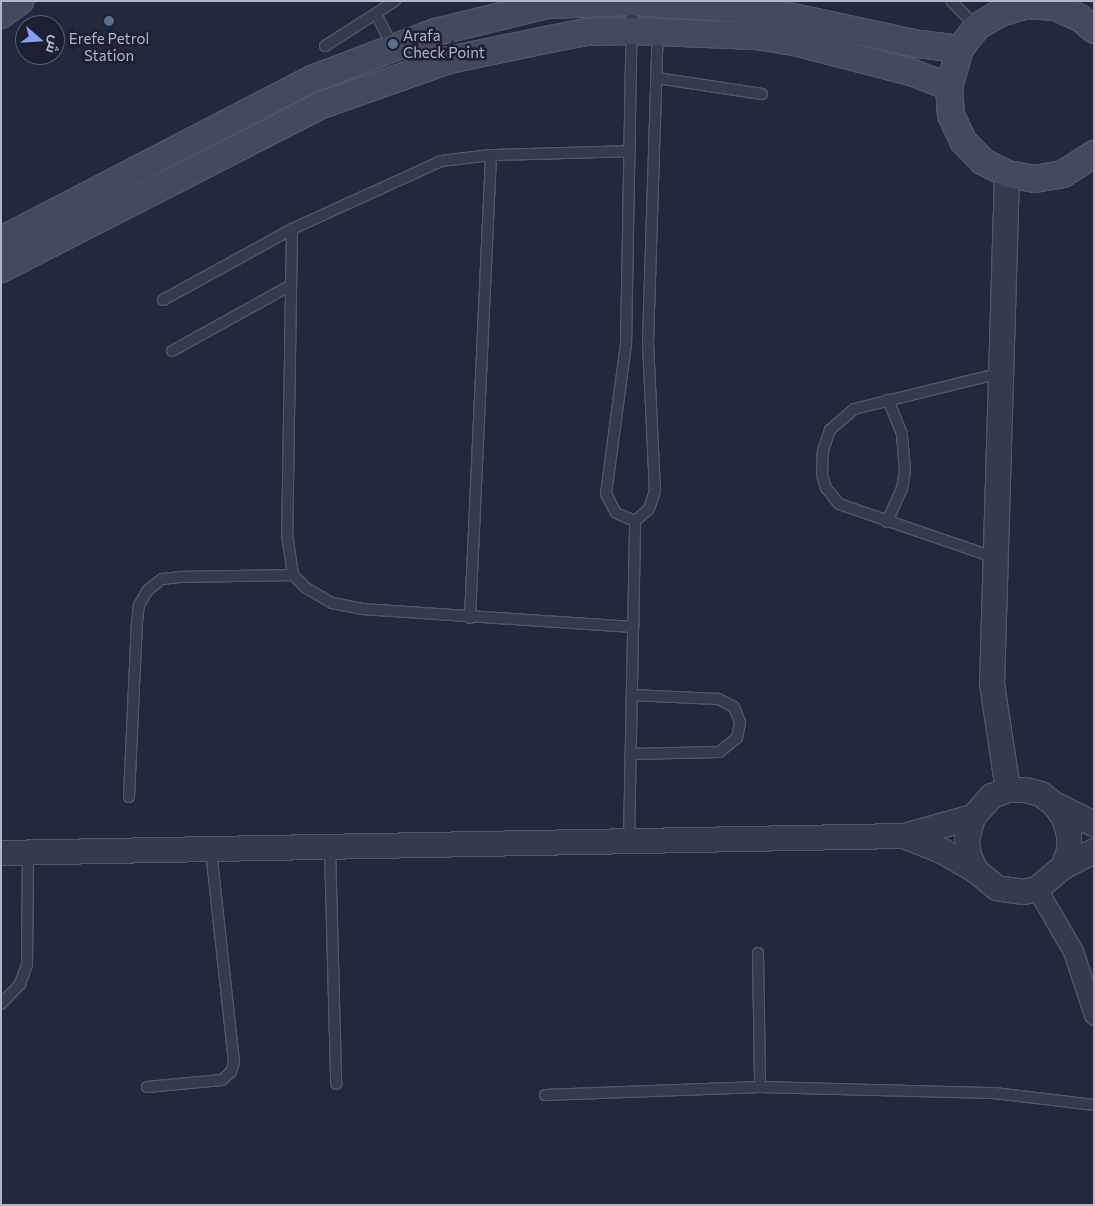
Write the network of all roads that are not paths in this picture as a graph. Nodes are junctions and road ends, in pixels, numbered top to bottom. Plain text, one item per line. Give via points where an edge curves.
1 (20, 1) edge
2 (395, 1) edge
3 (951, 1) edge
4 (632, 2) edge
5 (547, 3) edge
6 (376, 14) junction
7 (1, 15) edge
8 (977, 28) junction
9 (1094, 30) edge
10 (632, 31) junction
11 (658, 31) junction
12 (325, 46) dead end
13 (393, 47) junction
14 (960, 49) junction
15 (657, 78) junction
16 (949, 87) junction
17 (762, 94) dead end
18 (630, 152) junction
19 (1094, 154) edge
20 (491, 155) junction
21 (1007, 174) junction
22 (292, 229) junction
23 (1, 240) edge
24 (1, 269) edge
25 (291, 285) junction
26 (163, 300) dead end
27 (172, 351) dead end
28 (1001, 373) junction
29 (888, 400) junction
30 (635, 521) junction
31 (887, 522) junction
32 (996, 558) junction
33 (293, 575) junction
34 (470, 618) junction
35 (633, 627) junction
36 (632, 695) junction
37 (630, 754) junction
38 (1008, 790) junction
39 (129, 797) dead end
40 (1054, 804) junction
41 (973, 817) junction
42 (1094, 824) edge
43 (904, 836) junction
44 (628, 842) junction
45 (330, 847) junction
46 (211, 849) junction
47 (1094, 850) edge
48 (1, 853) edge
49 (28, 853) junction
50 (1062, 867) junction
51 (976, 871) junction
52 (1037, 889) junction
53 (758, 953) dead end
54 (1, 1004) edge
55 (1094, 1015) edge
56 (336, 1084) dead end
57 (147, 1087) dead end
58 (760, 1087) junction
59 (545, 1095) dead end
60 (1094, 1105) edge

1 - 7 main road
2 - 6 lane
3 - 8 lane
4 - 5 main road
4 - 10 lane
4 - 14 main road via 760,10 920,44
5 - 13 main road via 436,32
6 - 12 lane
6 - 13 lane
8 - 9 main road via 1000,13 1027,6 1054,7 1080,18
8 - 14 main road
10 - 11 main road
10 - 18 lane
10 - 24 main road via 587,32 448,60 360,89 319,106
11 - 15 lane
11 - 16 main road via 718,32 794,42 911,72
13 - 23 main road via 312,79
14 - 16 main road
15 - 17 lane
15 - 30 lane via 648,363 656,491 649,509
16 - 21 main road via 951,115 963,141 982,161
18 - 20 lane
18 - 30 lane via 626,344 606,494 616,513
19 - 21 main road via 1063,174 1035,179
20 - 22 lane via 441,161
20 - 34 lane
21 - 28 street
22 - 25 lane
22 - 26 lane
25 - 27 lane
25 - 33 lane via 287,534
28 - 29 lane
28 - 32 street
29 - 31 lane via 902,434 905,470 902,488
29 - 31 lane via 854,409 836,421 825,440 822,475 826,488 839,504
30 - 35 lane
31 - 32 lane
32 - 38 street via 992,684
33 - 34 lane via 306,588 332,603 362,609
33 - 39 lane via 180,577 162,579 148,590 139,605
34 - 35 lane
35 - 36 lane
36 - 37 lane
36 - 37 lane via 718,699 734,706 740,722 737,738 720,752
37 - 44 lane
38 - 40 street via 1033,792
38 - 41 street via 992,796
40 - 42 street
40 - 50 street via 1064,818 1069,834 1068,851
41 - 43 street
41 - 51 street via 967,839 969,856
43 - 44 street
43 - 51 street via 942,850
44 - 45 street
45 - 46 street
45 - 56 lane
46 - 49 street
46 - 57 lane via 234,1062 222,1080
47 - 50 street
48 - 49 street
49 - 54 lane via 27,965 20,984
50 - 52 street
51 - 52 street via 997,888 1024,892
52 - 55 street via 1073,951
53 - 58 lane
58 - 59 lane
58 - 60 lane via 994,1093

